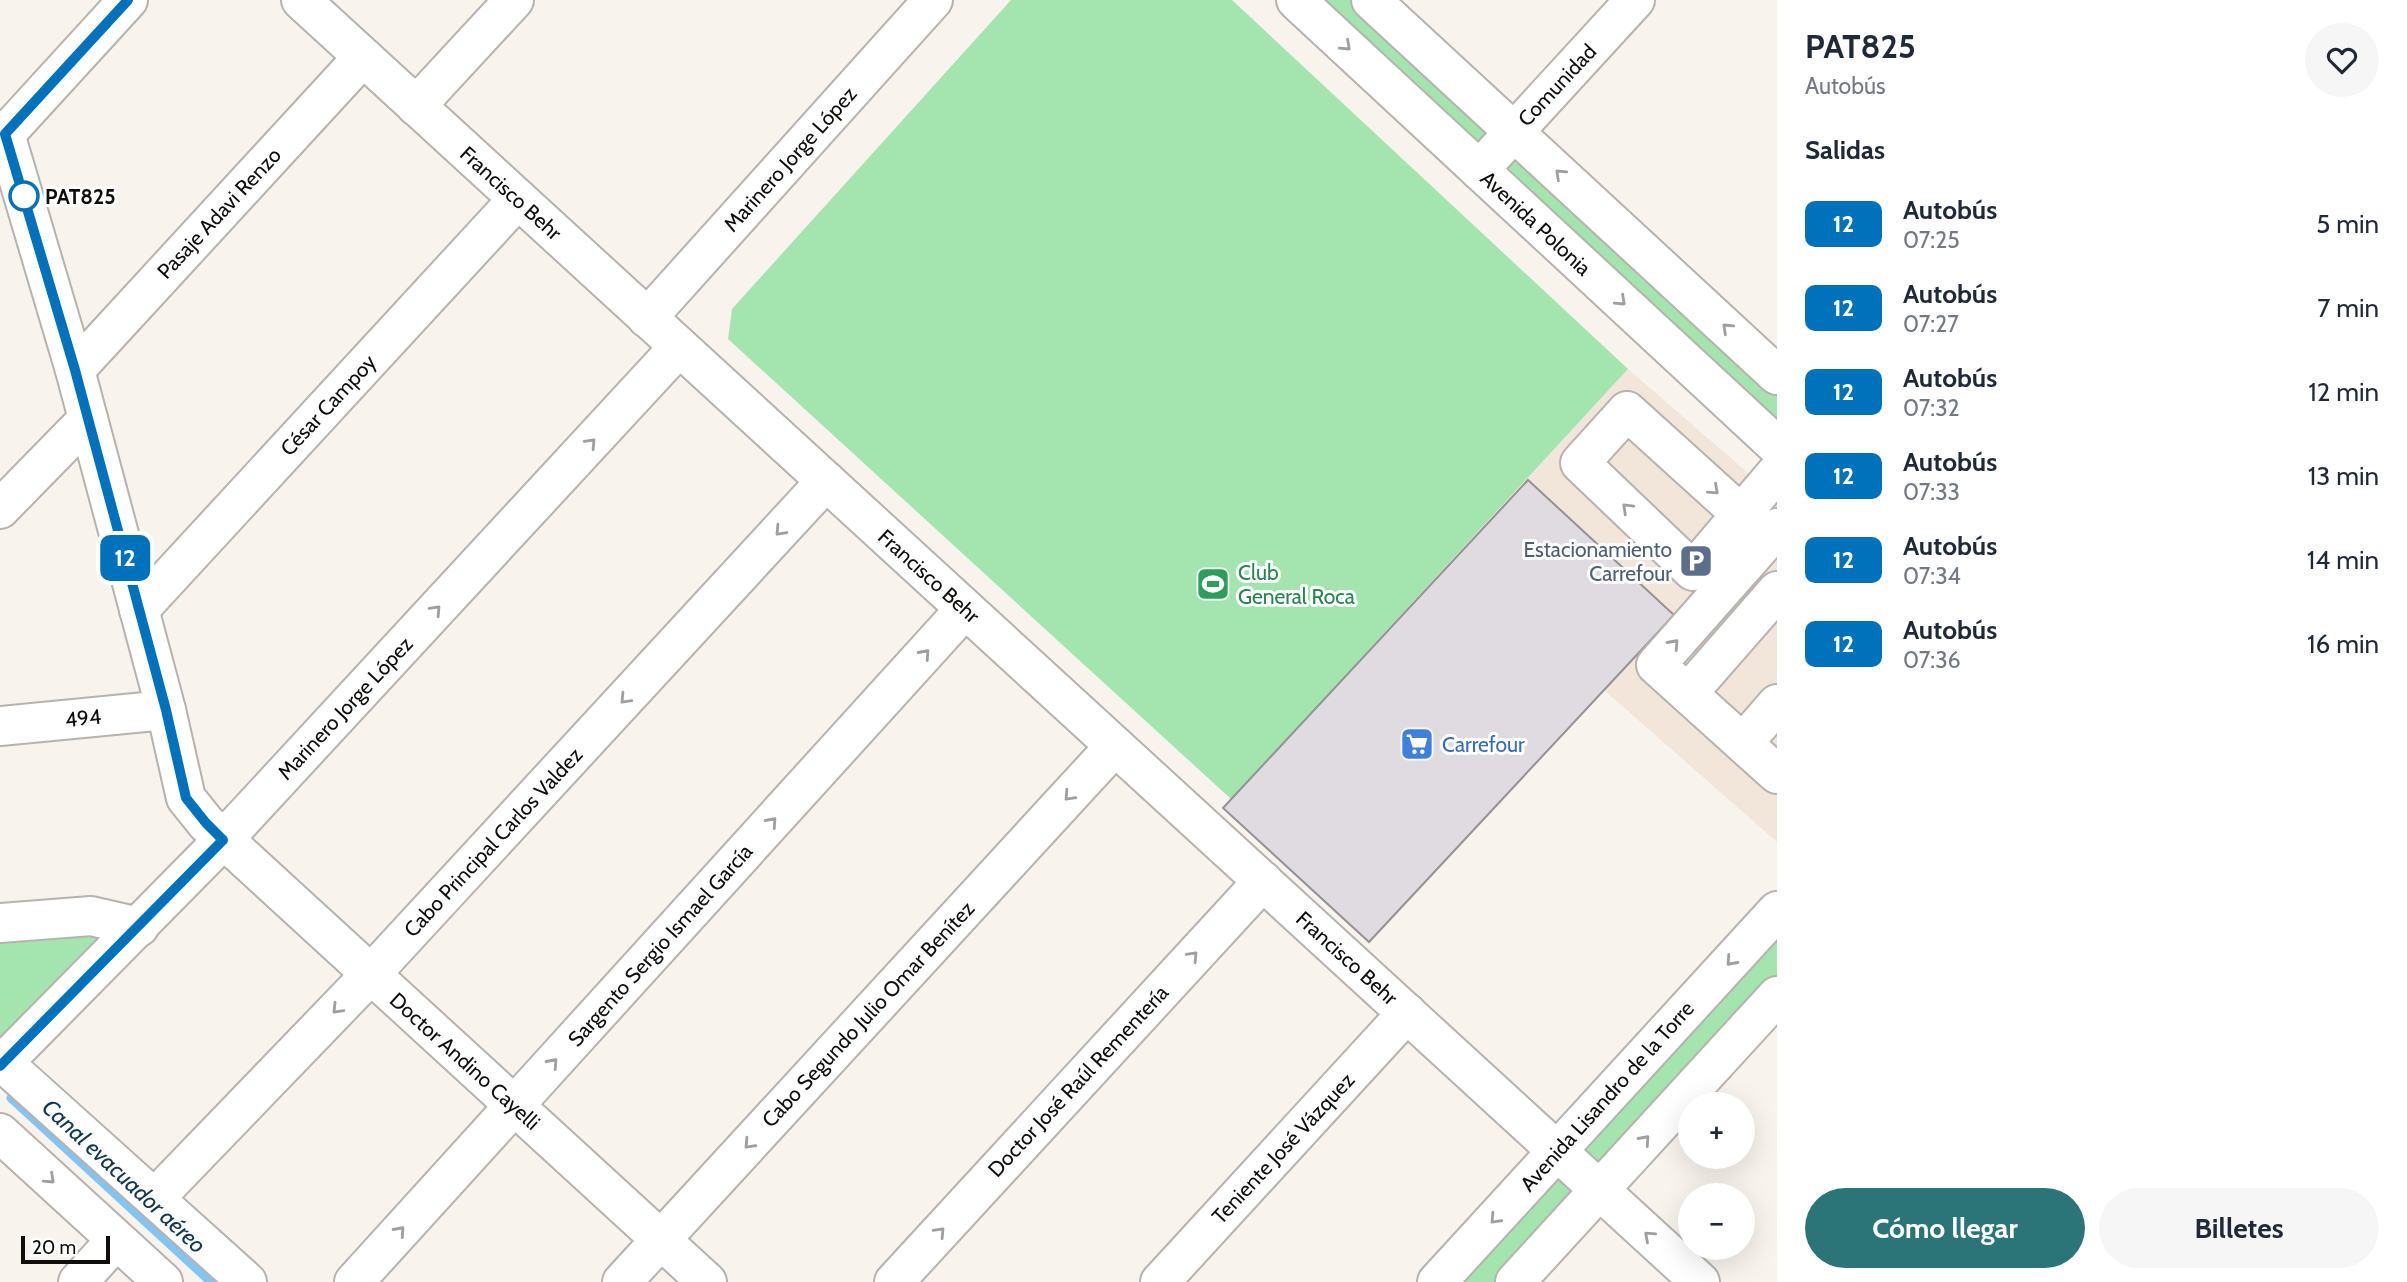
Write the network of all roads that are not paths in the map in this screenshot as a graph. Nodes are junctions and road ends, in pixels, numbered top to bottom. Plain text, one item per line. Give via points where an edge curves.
1 (128, 0) edge
2 (301, 0) edge
3 (514, 0) edge
4 (933, 0) edge
5 (1296, 0) edge
6 (1371, 0) edge
7 (1635, 0) edge
8 (363, 57) junction
9 (416, 106) junction
10 (7, 121) edge
11 (1514, 132) junction
12 (1479, 170) junction
13 (518, 199) junction
14 (647, 318) junction
15 (679, 347) junction
16 (75, 370) junction
17 (1777, 375) edge
18 (88, 419) junction
19 (1777, 446) edge
20 (1777, 472) edge
21 (826, 481) junction
22 (0, 509) edge
23 (1765, 534) edge
24 (1777, 591) edge
25 (965, 609) junction
26 (139, 611) junction
27 (1688, 693) junction
28 (1777, 704) edge
29 (166, 710) junction
30 (0, 726) edge
31 (1743, 743) junction
32 (1115, 746) junction
33 (1777, 774) edge
34 (223, 840) junction
35 (1263, 881) junction
36 (1777, 911) edge
37 (0, 923) edge
38 (139, 927) junction
39 (371, 974) junction
40 (1777, 996) edge
41 (1407, 1013) junction
42 (1, 1063) edge
43 (514, 1105) junction
44 (0, 1133) edge
45 (1558, 1151) junction
46 (1599, 1190) junction
47 (155, 1198) junction
48 (116, 1240) junction
49 (661, 1240) junction
50 (78, 1282) edge
51 (163, 1282) edge
52 (247, 1282) edge
53 (354, 1282) edge
54 (622, 1282) edge
55 (707, 1282) edge
56 (894, 1282) edge
57 (1160, 1282) edge
58 (1437, 1282) edge
59 (1515, 1282) edge
60 (1700, 1282) edge

1 - 10 street
2 - 8 street, Francisco Behr
3 - 9 street
4 - 14 street, Marinero Jorge López
5 -> 12 street, Avenida Polonia
6 - 11 street
7 - 11 street, Comunidad
8 - 9 street, Francisco Behr
8 - 16 street, Pasaje Adavi Renzo
9 - 13 street, Francisco Behr
10 - 16 street, Doctor Andino Cayelli
11 - 12 street, Comunidad
17 -> 11 street
12 -> 19 street, Avenida Polonia
13 - 14 street, Francisco Behr
13 - 26 street, César Campoy
14 - 15 street, Francisco Behr
15 - 21 street, Francisco Behr
34 -> 15 street, Marinero Jorge López
16 - 18 street, Doctor Andino Cayelli
18 - 22 street
18 - 26 street, Doctor Andino Cayelli
20 - 23 street
21 - 25 street, Francisco Behr
21 -> 39 street, Cabo Principal Carlos Valdez
27 -> 23 street via 1656,665
24 - 27 street
25 - 32 street, Francisco Behr
43 -> 25 street, Sargento Sergio Ismael García
26 - 29 street, Doctor Andino Cayelli
27 - 31 street
28 - 31 street
29 - 30 street, 494
29 - 34 street, Doctor Andino Cayelli via 186,798
31 - 33 street
32 - 35 street, Francisco Behr
32 -> 49 street, Cabo Segundo Julio Omar Benítez
34 - 38 street, Marinero Jorge López
34 - 39 street, Doctor Andino Cayelli
35 - 41 street, Francisco Behr
56 -> 35 street, Doctor José Raúl Rementería
36 -> 45 street, Avenida Lisandro de la Torre
37 - 38 street via 91,916
38 - 42 street, Marinero Jorge López
39 - 43 street, Doctor Andino Cayelli
39 -> 47 street, Cabo Principal Carlos Valdez
46 -> 40 street
41 - 45 street, Francisco Behr
41 - 57 street, Teniente José Vázquez
42 - 47 street
43 - 49 street, Doctor Andino Cayelli
53 -> 43 street, Sargento Sergio Ismael García
44 -> 48 street
45 - 46 street, Francisco Behr
45 -> 58 street, Avenida Lisandro de la Torre
46 - 59 street
60 -> 46 street
47 - 52 street
48 - 50 street
48 - 51 street
49 - 54 street, Cabo Segundo Julio Omar Benítez
49 - 55 street, Doctor Andino Cayelli

